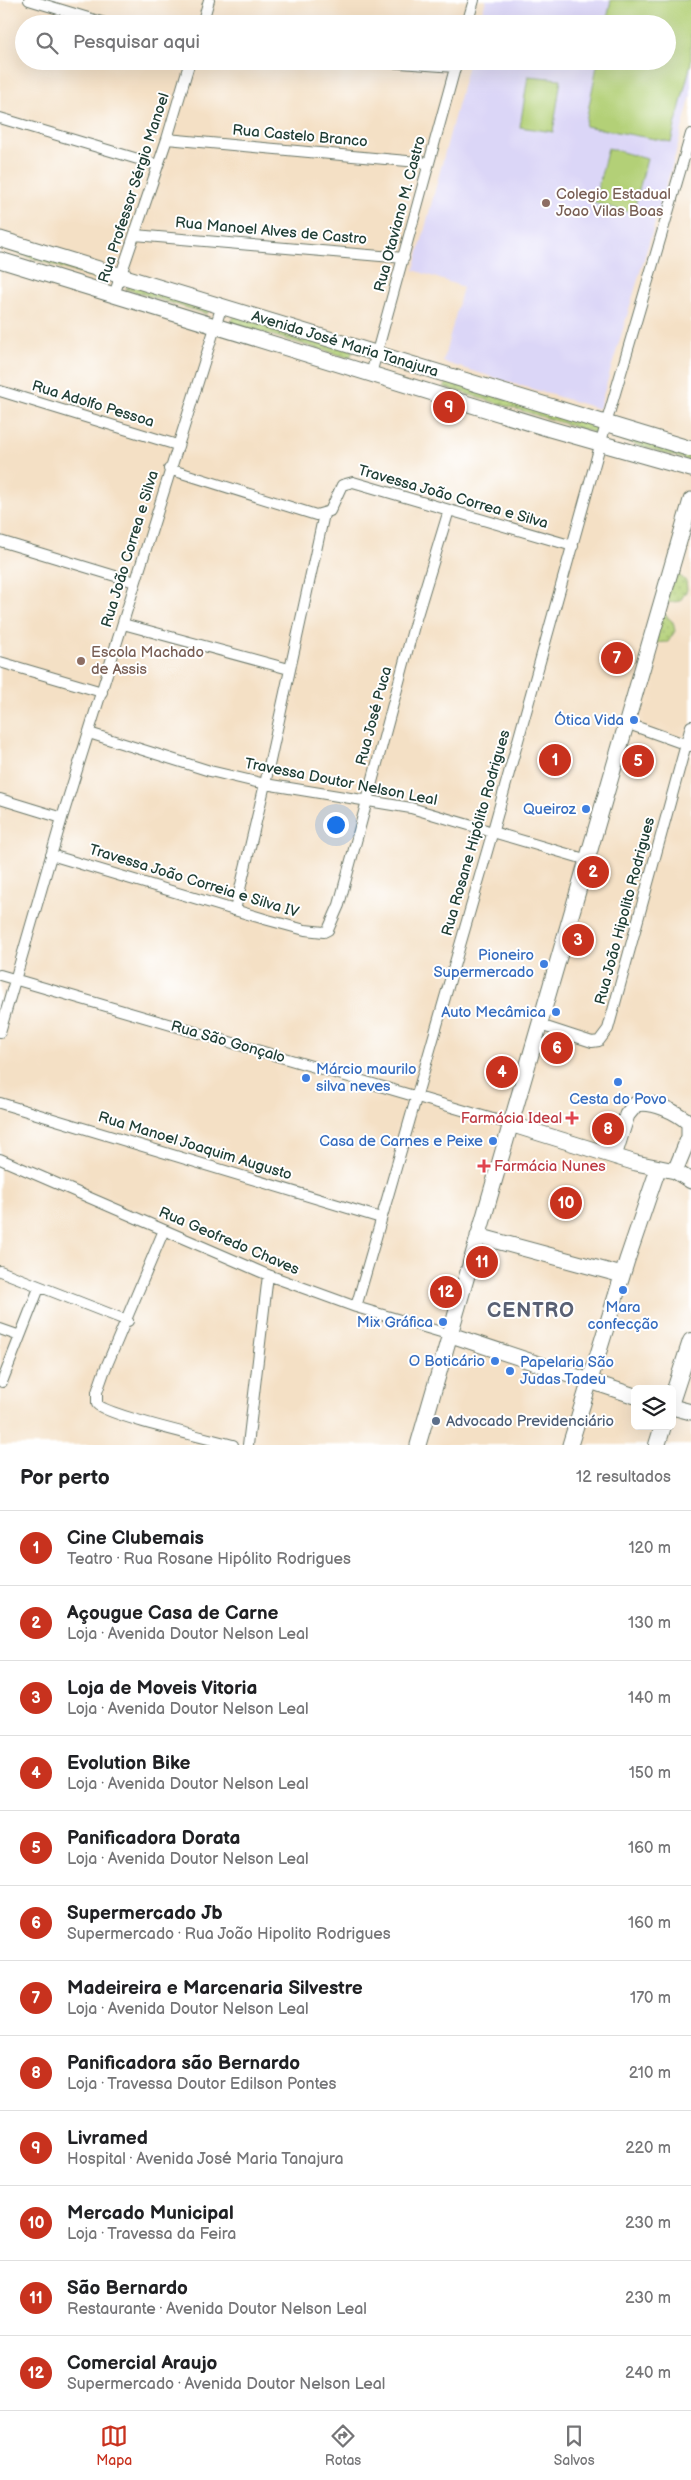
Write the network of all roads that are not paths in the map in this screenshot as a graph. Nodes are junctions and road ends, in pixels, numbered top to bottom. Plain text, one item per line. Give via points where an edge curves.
1 (28, 0) edge
2 (209, 0) edge
3 (474, 0) edge
4 (78, 15) edge
5 (205, 15) edge
6 (470, 15) edge
7 (187, 70) edge
8 (454, 70) edge
9 (0, 118) edge
10 (691, 134) edge
11 (167, 139) junction
12 (429, 164) junction
13 (158, 165) junction
14 (135, 235) junction
15 (0, 239) edge
16 (404, 258) junction
17 (0, 260) edge
18 (121, 276) junction
19 (114, 295) junction
20 (222, 305) junction
21 (215, 325) junction
22 (377, 354) junction
23 (371, 374) junction
24 (0, 391) edge
25 (606, 424) junction
26 (601, 444) junction
27 (177, 445) junction
28 (691, 449) edge
29 (691, 469) edge
30 (169, 470) junction
31 (691, 500) edge
32 (449, 510) junction
33 (324, 514) junction
34 (0, 540) edge
35 (573, 546) junction
36 (135, 582) junction
37 (123, 624) junction
38 (0, 662) edge
39 (288, 669) junction
40 (102, 692) junction
41 (626, 723) junction
42 (691, 726) edge
43 (88, 733) junction
44 (688, 746) edge
45 (265, 784) junction
46 (0, 799) edge
47 (368, 800) junction
48 (62, 818) junction
49 (492, 834) junction
50 (51, 855) junction
51 (588, 860) junction
52 (235, 910) junction
53 (328, 930) joint
54 (0, 975) edge
55 (15, 980) junction
56 (540, 1025) junction
57 (0, 1032) edge
58 (416, 1096) junction
59 (0, 1103) edge
60 (510, 1124) junction
61 (690, 1138) edge
62 (614, 1156) junction
63 (0, 1159) edge
64 (658, 1169) junction
65 (675, 1171) junction
66 (691, 1181) edge
67 (381, 1218) junction
68 (164, 1230) junction
69 (478, 1236) junction
70 (0, 1271) edge
71 (268, 1275) junction
72 (622, 1275) junction
73 (40, 1288) junction
74 (356, 1307) junction
75 (128, 1321) junction
76 (0, 1329) edge
77 (451, 1335) junction
78 (20, 1336) junction
79 (691, 1341) edge
80 (2, 1382) dead end
81 (589, 1382) junction
82 (676, 1386) edge
83 (631, 1395) edge
84 (676, 1408) edge
85 (691, 1412) edge
86 (662, 1430) edge
87 (233, 1445) edge
88 (248, 1445) edge
89 (418, 1445) edge
90 (570, 1445) edge
91 (657, 1445) edge

1 - 4 street
2 - 5 street
3 - 6 street
7 - 11 street, Rua Professor Sérgio Manoel
8 - 12 street, Rua Otaviano M. Castro
9 - 13 street
10 - 25 street, Rua Rosane Hipólito Rodrigues
11 - 12 street, Rua Castelo Branco
11 - 13 street, Rua Professor Sérgio Manoel
12 - 16 street, Rua Otaviano M. Castro
13 - 14 street, Rua Professor Sérgio Manoel
14 - 16 street, Rua Manoel Alves de Castro
14 - 18 street, Rua Professor Sérgio Manoel
15 - 18 street, Avenida José Maria Tanajura
16 - 22 street, Rua Otaviano M. Castro
17 - 19 street, Avenida José Maria Tanajura
18 - 19 street, Rua Professor Sérgio Manoel
18 - 20 street, Avenida José Maria Tanajura
19 - 21 street, Avenida José Maria Tanajura
20 - 21 street, Rua João Correa e Silva
20 - 22 street, Avenida José Maria Tanajura
21 - 23 street, Avenida José Maria Tanajura
21 - 27 street, Rua João Correa e Silva
22 - 23 street, Rua Otaviano M. Castro
22 - 25 street, Avenida José Maria Tanajura
23 - 26 street, Avenida José Maria Tanajura
24 - 27 street, Rua Adolfo Pessoa
25 - 26 street, Rua Rosane Hipólito Rodrigues
25 - 28 street, Avenida José Maria Tanajura
26 - 29 street, Avenida José Maria Tanajura
26 - 35 street, Rua Rosane Hipólito Rodrigues
27 - 30 street, Rua João Correa e Silva
30 - 33 street via 307,513
30 - 36 street, Rua João Correa e Silva
31 - 41 street
32 - 33 street, Travessa João Correa e Silva via 346,482 339,489 330,511
32 - 35 street, Travessa João Correa e Silva
32 - 47 street, Rua José Puca via 415,622
33 - 39 street
34 - 36 street
35 - 49 street, Rua Rosane Hipólito Rodrigues
36 - 37 street, Rua João Correa e Silva
37 - 39 street
37 - 40 street, Rua João Correa e Silva
38 - 40 street
39 - 45 street
40 - 43 street, Rua João Correa e Silva
41 - 44 street
41 - 51 street
42 - 44 street, Rua João Hipolito Rodrigues
43 - 45 street, Travessa Doutor Nelson Leal via 210,771
43 - 48 street, Rua João Correa e Silva
44 - 56 street, Rua João Hipolito Rodrigues via 608,1029 599,1041 592,1042
45 - 47 street, Travessa Doutor Nelson Leal
45 - 52 street
46 - 48 street
47 - 49 street, Travessa Doutor Nelson Leal via 447,818
47 - 53 street, Rua José Puca via 339,905
48 - 50 street, Rua João Correa e Silva
49 - 51 street, Travessa Doutor Nelson Leal
49 - 58 street, Rua Rosane Hipólito Rodrigues
50 - 52 street, Travessa João Correia e Silva IV
50 - 55 street, Rua João Correa e Silva
51 - 56 street
52 - 53 street, Travessa João Correia e Silva IV via 305,930
54 - 55 street, Rua São Gonçalo
55 - 57 street, Rua João Correa e Silva
55 - 58 street, Rua São Gonçalo
56 - 60 street
58 - 60 street, Rua São Gonçalo
58 - 67 street, Rua Rosane Hipólito Rodrigues
59 - 67 street, Rua Manoel Joaquim Augusto
60 - 62 street, Rua São Gonçalo
60 - 69 street
61 - 62 street via 689,1123 684,1118 671,1111 639,1103 627,1115
61 - 65 street
62 - 64 street, Rua São Gonçalo
63 - 68 street, Rua Geofredo Chaves
64 - 65 street
64 - 72 street
65 - 66 street
67 - 74 street, Rua Rosane Hipólito Rodrigues
68 - 71 street, Rua Geofredo Chaves
68 - 75 street
69 - 72 street
69 - 77 street
70 - 73 street
71 - 74 street, Rua Geofredo Chaves
71 - 88 street
72 - 81 street
73 - 75 street
73 - 78 street
74 - 77 street, Rua Geofredo Chaves
75 - 87 street via 97,1392 99,1406 123,1416
76 - 78 street
77 - 81 street
77 - 89 street
78 - 80 street
79 - 82 main road
81 - 83 street
81 - 90 street
84 - 85 street
86 - 91 main road

